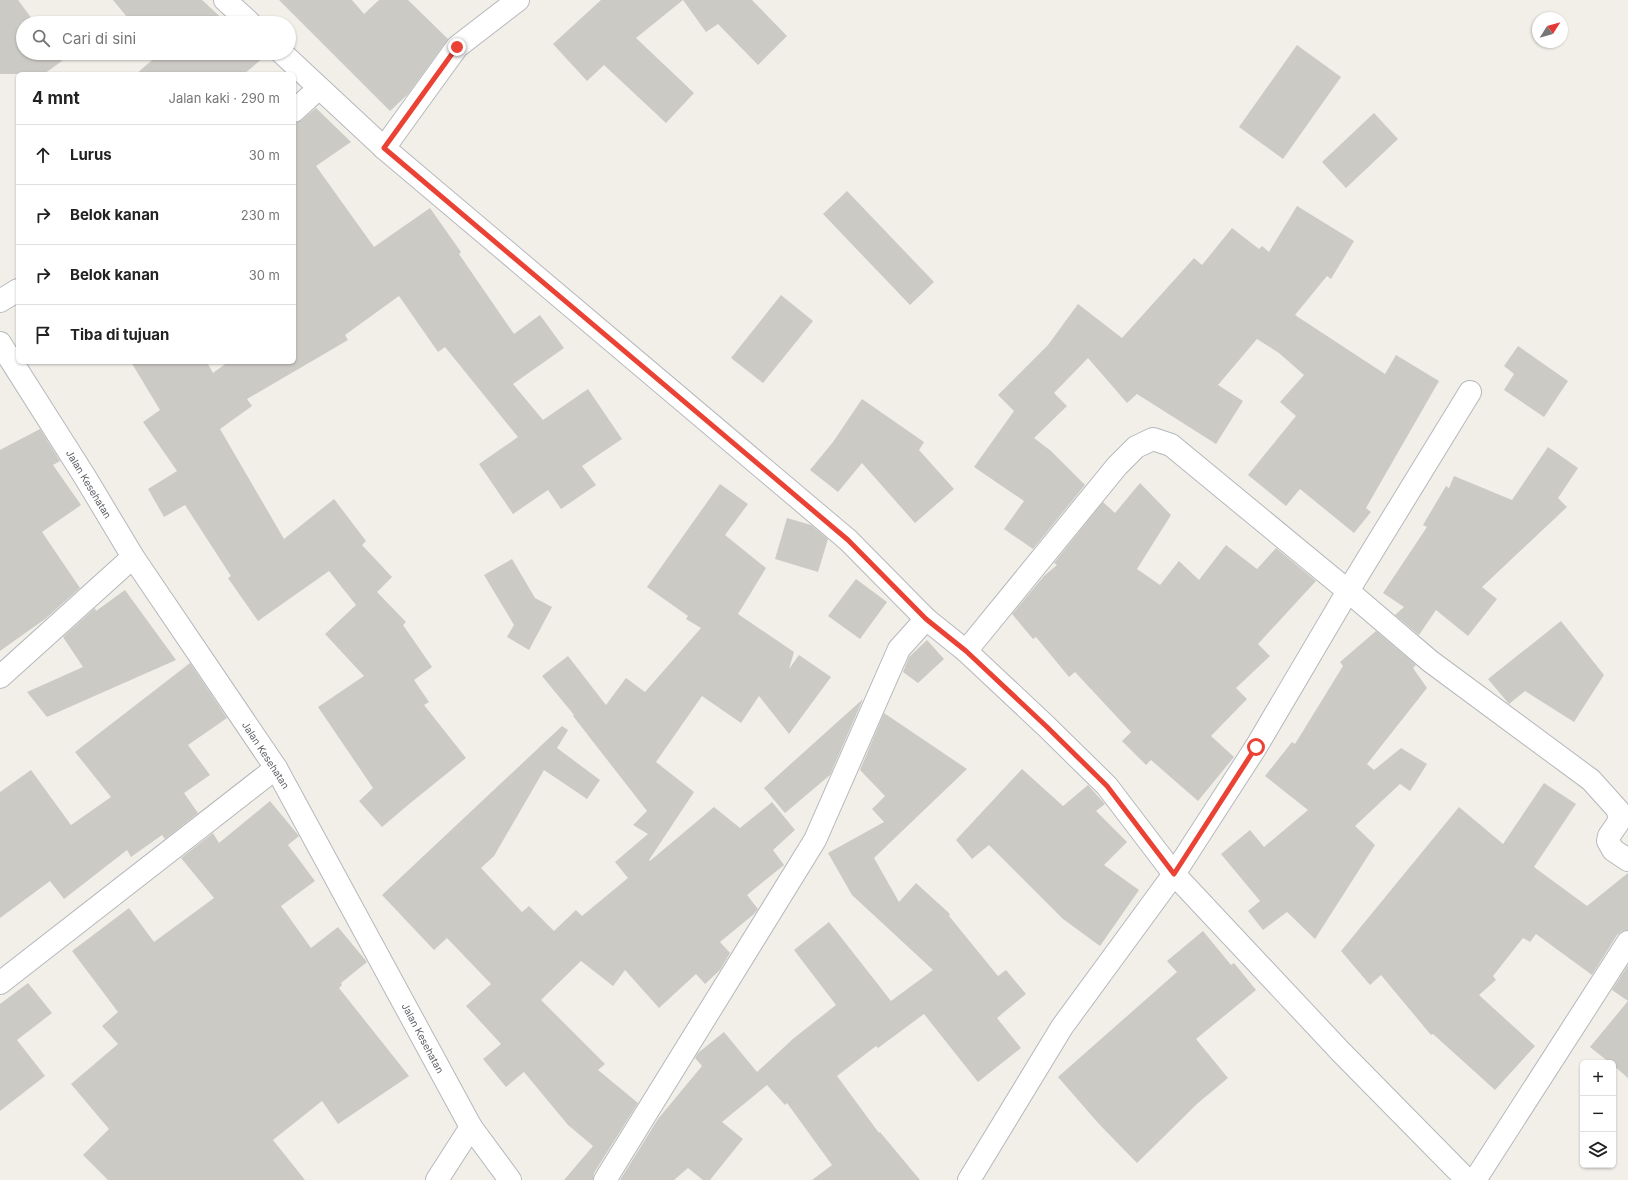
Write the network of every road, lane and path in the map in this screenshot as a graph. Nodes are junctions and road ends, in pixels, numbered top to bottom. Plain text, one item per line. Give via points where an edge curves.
1 (225, 0) edge
2 (518, 0) edge
3 (242, 16) edge
4 (289, 60) edge
5 (319, 88) junction
6 (296, 109) edge
7 (384, 148) junction
8 (16, 291) edge
9 (0, 301) edge
10 (0, 343) edge
11 (1470, 392) dead end
12 (132, 557) junction
13 (1348, 591) junction
14 (926, 619) junction
15 (966, 651) junction
16 (0, 677) edge
17 (276, 768) junction
18 (1628, 860) edge
19 (1174, 874) junction
20 (1628, 942) edge
21 (0, 983) edge
22 (471, 1127) junction
23 (437, 1180) edge
24 (510, 1180) edge
25 (605, 1180) edge
26 (969, 1180) edge
27 (1468, 1180) edge
28 (1475, 1180) edge

1 - 3 street
2 - 7 street via 457,47
4 - 5 street
5 - 6 street
5 - 7 street
7 - 14 street via 848,540
8 - 9 street
10 - 12 street, Jalan Kesehatan
11 - 13 street
12 - 16 street
12 - 17 street, Jalan Kesehatan
13 - 15 street via 1171,445 1153,439 1136,447 1117,466
13 - 18 street via 1430,661 1591,780 1618,810 1618,822 1608,841 1613,850
13 - 19 street via 1256,747
14 - 15 street
14 - 25 street via 899,649 815,840
15 - 19 street via 1107,786
17 - 21 street
17 - 22 street, Jalan Kesehatan
19 - 26 street via 1062,1027
19 - 27 street via 1341,1052
20 - 28 street
22 - 23 street
22 - 24 street, Jalan Kesehatan

